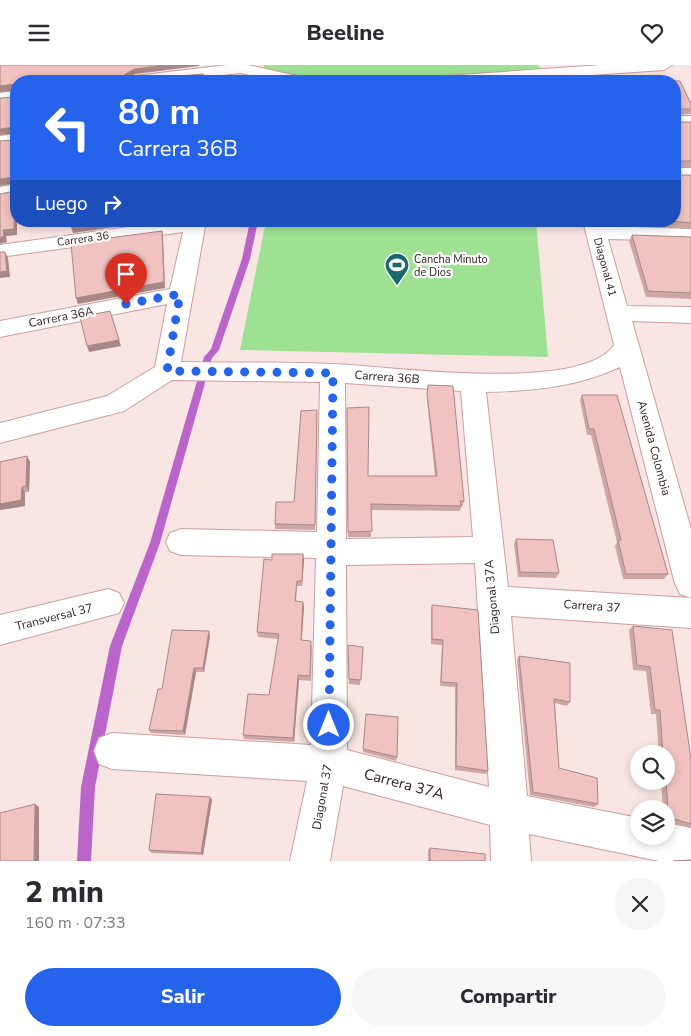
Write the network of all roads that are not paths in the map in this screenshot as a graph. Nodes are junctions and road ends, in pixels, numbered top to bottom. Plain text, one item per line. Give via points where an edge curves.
1 (536, 65) edge
2 (664, 65) edge
3 (239, 72) edge
4 (204, 75) edge
5 (259, 75) edge
6 (549, 75) edge
7 (571, 75) edge
8 (161, 227) edge
9 (194, 227) edge
10 (594, 227) edge
11 (605, 227) edge
12 (691, 235) edge
13 (0, 251) edge
14 (180, 294) junction
15 (618, 313) junction
16 (691, 315) edge
17 (0, 329) edge
18 (626, 346) junction
19 (178, 371) junction
20 (333, 373) junction
21 (473, 383) junction
22 (0, 433) edge
23 (181, 542) dead end
24 (331, 549) junction
25 (488, 550) junction
26 (691, 584) edge
27 (493, 600) junction
28 (108, 603) dead end
29 (691, 613) edge
30 (0, 630) edge
31 (112, 751) dead end
32 (329, 764) junction
33 (509, 811) junction
34 (691, 848) edge
35 (310, 861) edge
36 (511, 861) edge

1 - 6 street
2 - 7 street
3 - 4 street
3 - 5 street
8 - 13 street, Carrera 36
9 - 14 street
10 - 15 street, Diagonal 41
11 - 12 street
14 - 17 street, Carrera 36A
14 - 19 street
15 - 16 street
15 - 18 street, Avenida Colombia
18 - 21 street, Carrera 36B via 618,357 572,376 548,381
18 - 26 street, Avenida Colombia
19 - 20 street, Carrera 36B
19 - 22 street via 115,404
20 - 21 street, Carrera 36B
20 - 24 street, Diagonal 37
21 - 25 street, Diagonal 37A
23 - 24 street
24 - 25 street
24 - 32 street, Diagonal 37
25 - 27 street, Diagonal 37A
27 - 29 street, Carrera 37
27 - 33 street, Diagonal 37A
28 - 30 street, Transversal 37
31 - 32 street, Carrera 37A
32 - 33 street, Carrera 37A
32 - 35 street, Diagonal 37
33 - 34 street, Carrera 37A
33 - 36 street, Diagonal 37A

